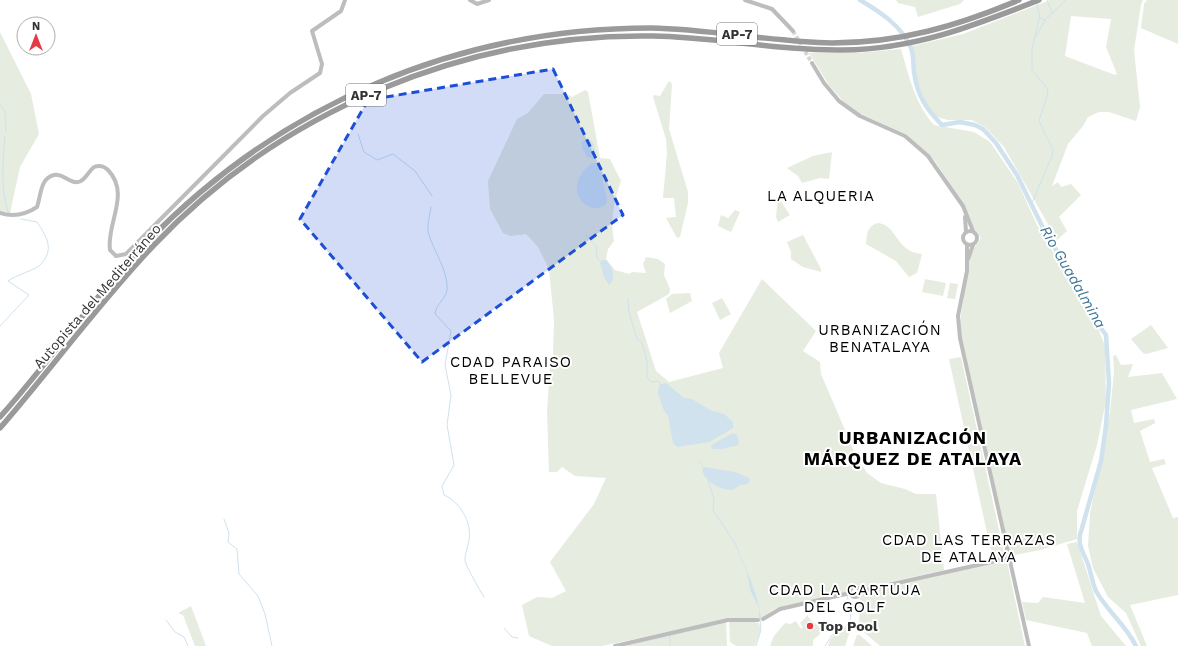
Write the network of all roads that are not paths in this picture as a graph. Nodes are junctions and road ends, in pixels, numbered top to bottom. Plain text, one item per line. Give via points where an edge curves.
1 (345, 0) edge
2 (470, 0) edge
3 (489, 0) edge
4 (745, 0) edge
5 (1019, 0) edge
6 (1039, 0) edge
7 (793, 31) tunnel mouth
8 (812, 63) tunnel mouth
9 (959, 200) junction
10 (0, 213) edge
11 (974, 231) junction
12 (966, 232) junction
13 (967, 245) junction
14 (973, 245) junction
15 (967, 266) junction
16 (0, 417) edge
17 (0, 428) edge
18 (1008, 558) junction
19 (861, 591) junction
20 (850, 593) junction
21 (763, 619) dead end
22 (758, 620) dead end
23 (615, 646) edge
24 (1029, 646) edge

1 - 10 street via 341,11 312,31 322,64 320,73 290,92 262,116 126,254 116,256 110,250 118,198 113,178 107,169 101,166 94,167 78,182 59,175 50,177 41,188 37,207 14,216
2 - 3 street via 477,4
4 - 7 street via 772,9
5 - 16 highway, Autopista del Mediterráneo / AP-7 via 962,23 898,38 858,42 806,41 668,29 616,29 523,39 454,55 397,74 331,104 276,135 198,192 110,283
6 - 17 highway, Autopista del Mediterráneo / AP-7 via 980,24 904,45 859,50 789,48 688,37 579,39 516,48 458,61 392,84 308,125 252,160 217,186 154,244
8 - 9 street via 839,101 860,116 904,136 928,156
9 - 11 street
9 - 12 street via 965,216
11 - 12 street
11 - 14 street via 978,237
12 - 13 street via 963,239
13 - 14 street
13 - 15 street
14 - 15 street
15 - 18 street via 958,316 960,338
18 - 19 street
18 - 24 street
19 - 20 street via 857,596
19 - 20 street via 858,587 853,588
20 - 21 street via 780,609
22 - 23 street via 728,620

